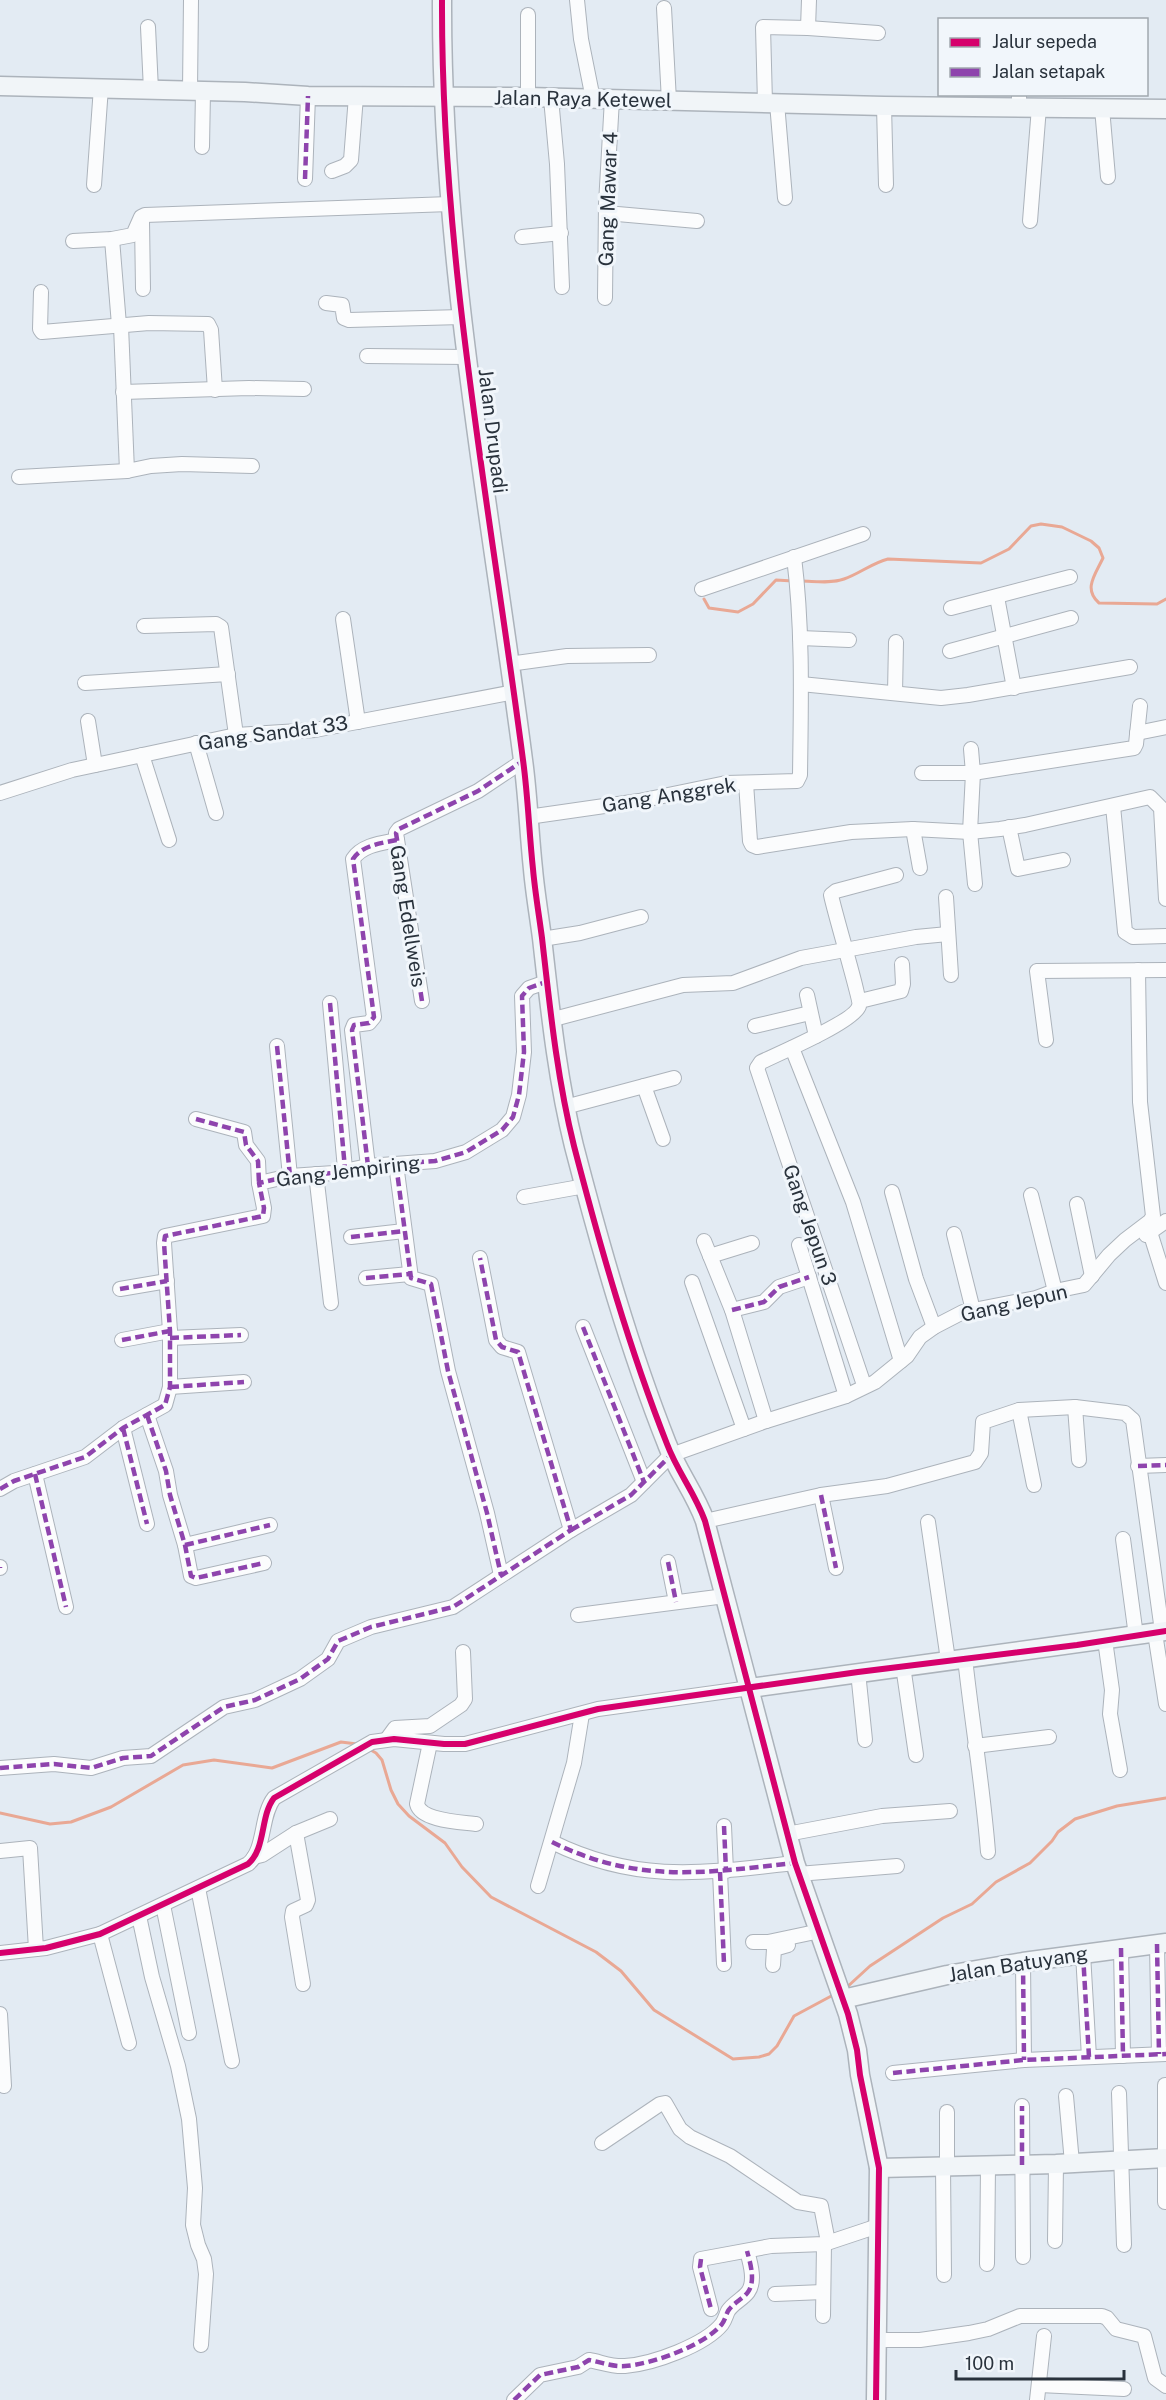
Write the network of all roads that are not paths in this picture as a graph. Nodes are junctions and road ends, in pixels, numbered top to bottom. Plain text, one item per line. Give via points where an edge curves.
1 (191, 0) edge
2 (442, 0) edge
3 (577, 0) edge
4 (809, 0) edge
5 (664, 8) dead end
6 (528, 15) dead end
7 (148, 27) dead end
8 (808, 28) junction
9 (878, 33) dead end
10 (0, 86) edge
11 (100, 87) junction
12 (151, 90) junction
13 (197, 91) junction
14 (308, 96) junction
15 (356, 96) junction
16 (444, 97) junction
17 (528, 97) junction
18 (551, 98) junction
19 (593, 99) junction
20 (612, 99) junction
21 (669, 101) junction
22 (1019, 101) edge
23 (771, 103) junction
24 (1098, 104) edge
25 (884, 106) junction
26 (1039, 107) junction
27 (1166, 109) edge
28 (202, 147) dead end
29 (332, 171) dead end
30 (1108, 177) dead end
31 (305, 179) dead end
32 (94, 184) dead end
33 (886, 185) dead end
34 (785, 198) dead end
35 (450, 204) junction
36 (606, 213) junction
37 (142, 216) junction
38 (697, 221) dead end
39 (1030, 221) dead end
40 (561, 233) junction
41 (522, 237) dead end
42 (112, 239) junction
43 (73, 241) dead end
44 (562, 287) dead end
45 (143, 289) dead end
46 (41, 292) dead end
47 (605, 298) dead end
48 (326, 303) dead end
49 (462, 317) junction
50 (120, 325) junction
51 (367, 356) dead end
52 (467, 357) junction
53 (304, 389) dead end
54 (215, 390) junction
55 (123, 392) junction
56 (252, 466) dead end
57 (127, 471) junction
58 (19, 477) dead end
59 (863, 534) dead end
60 (794, 557) junction
61 (1070, 577) dead end
62 (702, 589) dead end
63 (997, 597) junction
64 (951, 608) dead end
65 (1071, 618) dead end
66 (343, 619) dead end
67 (144, 626) dead end
68 (1004, 636) junction
69 (800, 638) junction
70 (849, 640) dead end
71 (896, 642) dead end
72 (950, 651) dead end
73 (649, 655) dead end
74 (509, 664) junction
75 (1130, 667) dead end
76 (228, 674) junction
77 (85, 683) dead end
78 (801, 684) junction
79 (1014, 688) junction
80 (514, 692) junction
81 (895, 693) junction
82 (1140, 706) dead end
83 (88, 722) dead end
84 (358, 722) junction
85 (1166, 726) edge
86 (1137, 732) junction
87 (236, 735) junction
88 (196, 743) junction
89 (971, 749) dead end
90 (142, 754) junction
91 (95, 765) junction
92 (525, 771) junction
93 (922, 773) dead end
94 (973, 773) junction
95 (746, 783) junction
96 (0, 793) edge
97 (1113, 806) junction
98 (216, 813) dead end
99 (528, 817) junction
100 (1009, 827) junction
101 (913, 829) junction
102 (970, 832) junction
103 (170, 840) dead end
104 (397, 840) junction
105 (1063, 860) dead end
106 (920, 868) dead end
107 (896, 875) dead end
108 (975, 884) dead end
109 (946, 897) dead end
110 (1166, 899) edge
111 (641, 917) dead end
112 (948, 934) junction
113 (1166, 936) edge
114 (542, 939) junction
115 (844, 951) junction
116 (902, 964) dead end
117 (1138, 970) junction
118 (1166, 970) edge
119 (951, 975) dead end
120 (546, 982) junction
121 (807, 995) dead end
122 (422, 1001) dead end
123 (860, 1001) junction
124 (330, 1003) dead end
125 (810, 1013) junction
126 (550, 1020) junction
127 (755, 1026) dead end
128 (816, 1036) junction
129 (1046, 1040) dead end
130 (277, 1046) dead end
131 (792, 1048) junction
132 (674, 1078) dead end
133 (644, 1086) junction
134 (565, 1107) junction
135 (196, 1119) dead end
136 (663, 1139) dead end
137 (396, 1164) junction
138 (368, 1166) junction
139 (345, 1169) junction
140 (316, 1174) junction
141 (290, 1176) junction
142 (259, 1183) junction
143 (585, 1186) junction
144 (892, 1192) dead end
145 (1031, 1195) dead end
146 (524, 1197) dead end
147 (1077, 1204) dead end
148 (1166, 1221) edge
149 (404, 1231) junction
150 (1150, 1232) junction
151 (954, 1234) dead end
152 (1136, 1234) junction
153 (351, 1237) dead end
154 (704, 1241) dead end
155 (752, 1243) dead end
156 (799, 1245) dead end
157 (710, 1256) junction
158 (480, 1257) dead end
159 (410, 1274) junction
160 (1092, 1276) junction
161 (809, 1277) junction
162 (366, 1278) dead end
163 (167, 1281) junction
164 (692, 1282) dead end
165 (1166, 1283) edge
166 (120, 1289) dead end
167 (1055, 1291) junction
168 (331, 1303) dead end
169 (732, 1310) junction
170 (973, 1310) junction
171 (583, 1327) dead end
172 (934, 1327) junction
173 (170, 1334) junction
174 (241, 1335) dead end
175 (122, 1340) dead end
176 (901, 1361) junction
177 (244, 1382) dead end
178 (864, 1385) junction
179 (170, 1387) junction
180 (846, 1396) junction
181 (1075, 1407) junction
182 (1019, 1410) junction
183 (147, 1415) junction
184 (766, 1421) junction
185 (123, 1428) junction
186 (744, 1429) junction
187 (671, 1455) junction
188 (1079, 1460) dead end
189 (1166, 1465) edge
190 (1138, 1466) junction
191 (35, 1474) junction
192 (644, 1482) junction
193 (1034, 1485) dead end
194 (0, 1489) edge
195 (821, 1495) junction
196 (705, 1521) junction
197 (928, 1522) dead end
198 (147, 1524) dead end
199 (270, 1526) dead end
200 (571, 1530) junction
201 (1122, 1539) dead end
202 (185, 1545) junction
203 (668, 1562) dead end
204 (264, 1563) dead end
205 (836, 1568) dead end
206 (501, 1575) junction
207 (725, 1596) junction
208 (676, 1602) junction
209 (66, 1607) dead end
210 (578, 1615) dead end
211 (1161, 1632) edge
212 (1136, 1636) junction
213 (1105, 1640) junction
214 (463, 1652) dead end
215 (956, 1659) junction
216 (903, 1666) junction
217 (858, 1672) junction
218 (750, 1688) junction
219 (1166, 1704) edge
220 (582, 1714) junction
221 (1049, 1737) dead end
222 (387, 1739) junction
223 (865, 1740) dead end
224 (430, 1743) junction
225 (975, 1746) junction
226 (916, 1755) dead end
227 (0, 1768) edge
228 (1120, 1770) dead end
229 (950, 1811) dead end
230 (330, 1819) dead end
231 (476, 1824) dead end
232 (724, 1826) dead end
233 (296, 1833) junction
234 (787, 1834) junction
235 (552, 1842) junction
236 (0, 1851) edge
237 (988, 1852) dead end
238 (254, 1857) junction
239 (897, 1866) dead end
240 (796, 1868) junction
241 (723, 1871) junction
242 (538, 1886) dead end
243 (198, 1888) junction
244 (163, 1905) junction
245 (139, 1916) junction
246 (100, 1934) junction
247 (821, 1934) junction
248 (753, 1942) dead end
249 (1161, 1944) edge
250 (1121, 1948) junction
251 (36, 1949) junction
252 (0, 1953) edge
253 (1083, 1954) junction
254 (1023, 1962) junction
255 (724, 1964) dead end
256 (773, 1965) dead end
257 (303, 1984) dead end
258 (842, 1997) junction
259 (0, 2014) edge
260 (189, 2033) dead end
261 (129, 2043) dead end
262 (1162, 2054) edge
263 (1123, 2056) junction
264 (1089, 2057) junction
265 (1024, 2060) junction
266 (232, 2061) dead end
267 (893, 2073) dead end
268 (1165, 2085) edge
269 (4, 2086) dead end
270 (1119, 2093) dead end
271 (1066, 2096) dead end
272 (1022, 2106) dead end
273 (947, 2112) dead end
274 (602, 2143) dead end
275 (1165, 2158) edge
276 (1122, 2161) junction
277 (1064, 2164) junction
278 (1022, 2165) junction
279 (945, 2166) junction
280 (988, 2166) junction
281 (879, 2168) junction
282 (1165, 2202) edge
283 (878, 2226) junction
284 (1055, 2241) dead end
285 (826, 2243) junction
286 (1124, 2245) dead end
287 (747, 2251) junction
288 (1023, 2257) dead end
289 (987, 2264) dead end
290 (944, 2276) dead end
291 (823, 2292) junction
292 (775, 2295) dead end
293 (711, 2309) dead end
294 (823, 2316) dead end
295 (1044, 2336) dead end
296 (876, 2340) junction
297 (201, 2345) dead end
298 (1039, 2385) junction
299 (1166, 2386) edge
300 (1124, 2389) dead end
301 (514, 2400) edge
302 (876, 2400) edge
303 (1037, 2400) edge

1 - 13 street
2 - 16 street, Jalan Drupadi
3 - 19 street
4 - 8 street
5 - 21 street
6 - 17 street
7 - 12 street
8 - 9 street
8 - 23 street via 762,29
10 - 11 street, Jalan Raya Ketewel
11 - 12 street, Jalan Raya Ketewel
11 - 32 street
12 - 13 street, Jalan Raya Ketewel
13 - 14 street, Jalan Raya Ketewel
13 - 28 street
14 - 15 street, Jalan Raya Ketewel
14 - 31 street
15 - 16 street, Jalan Raya Ketewel
15 - 29 street via 351,160
16 - 17 street, Jalan Raya Ketewel
16 - 35 street, Jalan Drupadi
17 - 18 street, Jalan Raya Ketewel
18 - 19 street, Jalan Raya Ketewel
18 - 40 street
19 - 20 street, Jalan Raya Ketewel
20 - 21 street, Jalan Raya Ketewel
20 - 36 street, Gang Mawar 4
21 - 23 street, Jalan Raya Ketewel
22 - 25 street, Jalan Raya Ketewel
22 - 26 street, Jalan Raya Ketewel
23 - 25 street, Jalan Raya Ketewel
23 - 34 street
24 - 26 street, Jalan Raya Ketewel
24 - 27 street, Jalan Raya Ketewel
24 - 30 street
25 - 33 street
26 - 39 street
35 - 37 street
35 - 49 street, Jalan Drupadi
36 - 38 street
36 - 47 street, Gang Mawar 4
37 - 42 street via 133,235
37 - 45 street
40 - 41 street
40 - 44 street
42 - 43 street
42 - 50 street
46 - 50 street via 40,331
48 - 49 street via 342,305 344,318 349,320
49 - 52 street, Jalan Drupadi
50 - 54 street via 208,324
50 - 55 street
51 - 52 street
52 - 74 street, Jalan Drupadi
53 - 54 street
54 - 55 street
55 - 57 street
56 - 57 street via 182,464
57 - 58 street
59 - 60 street
60 - 62 street
60 - 69 street, Gang Anggrek
61 - 63 street
63 - 64 street
63 - 68 street
65 - 68 street
66 - 84 street
67 - 76 street via 216,624 222,628
68 - 72 street
68 - 79 street
69 - 70 street
69 - 78 street, Gang Anggrek
71 - 81 street
73 - 74 street via 567,656
74 - 80 street, Jalan Drupadi
75 - 79 street
76 - 77 street
76 - 87 street
78 - 81 street
78 - 95 street, Gang Anggrek via 800,777 796,782
79 - 81 street via 941,698
80 - 84 street, Gang Sandat 33
80 - 92 street, Jalan Drupadi
82 - 86 street
83 - 91 street
84 - 87 street, Gang Sandat 33 via 315,730
85 - 86 street
86 - 94 street via 1134,748
87 - 88 street, Gang Sandat 33
88 - 90 street, Gang Sandat 33
88 - 98 street
89 - 94 street
90 - 91 street, Gang Sandat 33
90 - 103 street
91 - 96 street, Gang Sandat 33
92 - 99 street, Jalan Drupadi
92 - 104 street, Gang Edellweis via 399,829
93 - 94 street
94 - 102 street
95 - 99 street, Gang Anggrek via 726,783 639,801
95 - 101 street via 750,841 754,846 851,832
97 - 100 street
97 - 110 street via 1150,797 1159,804
97 - 113 street via 1125,933 1133,937
99 - 114 street, Jalan Drupadi
100 - 102 street
100 - 105 street via 1018,869
101 - 102 street
101 - 106 street
102 - 108 street
104 - 122 street, Gang Edellweis
104 - 138 street via 366,848 353,859 375,1017 352,1030
107 - 115 street via 831,893
109 - 112 street
111 - 114 street
112 - 115 street
112 - 119 street
114 - 120 street, Jalan Drupadi
115 - 123 street
115 - 126 street via 801,958 733,983 683,985
116 - 123 street via 901,991
117 - 118 street
117 - 129 street via 1037,971
117 - 152 street, Gang Jepun via 1140,1102 1153,1216
120 - 126 street, Jalan Drupadi
120 - 137 street, Gang Jempiring via 523,993 524,1052 513,1117 502,1130 466,1152 435,1161
121 - 125 street
123 - 128 street via 855,1013
124 - 139 street
125 - 127 street
125 - 128 street
126 - 134 street, Jalan Drupadi
128 - 131 street
130 - 141 street
131 - 176 street via 853,1202
131 - 178 street, Gang Jepun 3 via 758,1065
132 - 133 street
133 - 134 street
133 - 136 street
134 - 143 street, Jalan Drupadi
135 - 142 street via 244,1132 246,1145 258,1161
137 - 138 street, Gang Jempiring
137 - 149 street
138 - 139 street, Gang Jempiring
139 - 140 street, Gang Jempiring
140 - 141 street, Gang Jempiring
140 - 168 street
141 - 142 street, Gang Jempiring
142 - 163 street, Gang Jempiring via 263,1216 165,1236
143 - 146 street
143 - 187 street, Jalan Drupadi via 643,1378
144 - 172 street
145 - 167 street
147 - 160 street
148 - 150 street
149 - 153 street
149 - 159 street
150 - 152 street via 1144,1236
150 - 165 street
151 - 170 street
152 - 160 street, Gang Jepun via 1125,1240
154 - 157 street
155 - 157 street
156 - 161 street
157 - 169 street
158 - 200 street via 496,1341 518,1352
159 - 162 street
159 - 206 street via 412,1280 431,1284 448,1371
160 - 167 street, Gang Jepun via 1077,1288
161 - 169 street via 778,1287 764,1302
161 - 180 street
163 - 166 street
163 - 173 street, Gang Jempiring
164 - 186 street
167 - 170 street, Gang Jepun
169 - 184 street
170 - 172 street, Gang Jepun
171 - 192 street
172 - 176 street, Gang Jepun via 920,1337
173 - 174 street
173 - 175 street
173 - 179 street, Gang Jempiring
176 - 178 street, Gang Jepun via 881,1378
177 - 179 street
178 - 180 street, Gang Jepun
179 - 183 street via 165,1405
180 - 184 street, Gang Jepun
181 - 182 street
181 - 188 street
181 - 190 street via 1129,1414
182 - 193 street
182 - 195 street via 983,1422 981,1453 975,1462 887,1486
183 - 185 street
183 - 202 street
184 - 186 street, Gang Jepun
185 - 191 street via 85,1456
185 - 198 street
186 - 187 street, Gang Jepun
187 - 192 street
187 - 196 street, Jalan Drupadi
189 - 190 street
190 - 211 street
191 - 194 street
191 - 209 street
192 - 200 street via 631,1496
195 - 196 street
195 - 205 street
196 - 207 street, Jalan Drupadi
197 - 215 street
199 - 202 street
200 - 206 street
201 - 212 street
202 - 204 street via 194,1577
203 - 208 street
206 - 227 street via 453,1607 371,1627 338,1641 328,1659 300,1679 255,1700 224,1707 151,1756 123,1758 91,1768 54,1764
207 - 208 street
207 - 218 street, Jalan Drupadi
208 - 210 street
211 - 212 street
211 - 219 street
212 - 213 street
213 - 215 street
213 - 228 street via 1112,1690 1110,1714
214 - 222 street via 465,1699 461,1705 430,1726 394,1728
215 - 216 street
215 - 225 street
216 - 217 street
216 - 226 street
217 - 218 street
217 - 223 street
218 - 220 street
218 - 234 street, Jalan Drupadi
220 - 224 street via 465,1744
220 - 235 street via 574,1763
221 - 225 street
222 - 224 street
222 - 238 street via 360,1748 274,1798
224 - 231 street via 418,1809 446,1820
225 - 237 street
229 - 234 street via 882,1816
230 - 233 street
232 - 241 street
233 - 238 street
233 - 257 street via 308,1900 292,1917
234 - 240 street, Jalan Drupadi
235 - 241 street via 600,1863 635,1870 668,1874
235 - 242 street
236 - 251 street via 30,1848
238 - 243 street via 248,1864
239 - 240 street
240 - 241 street
240 - 247 street, Jalan Drupadi
241 - 255 street
243 - 244 street
243 - 266 street
244 - 245 street
244 - 260 street
245 - 246 street
245 - 297 street via 189,2119 194,2225 206,2274
246 - 251 street
246 - 261 street
247 - 248 street
247 - 256 street via 774,1949
247 - 258 street, Jalan Drupadi
249 - 250 street, Jalan Batuyang
249 - 262 street
250 - 253 street, Jalan Batuyang
250 - 263 street
251 - 252 street
253 - 254 street, Jalan Batuyang
253 - 264 street
254 - 258 street, Jalan Batuyang
254 - 265 street
258 - 281 street, Jalan Drupadi
259 - 269 street
262 - 263 street
263 - 264 street
264 - 265 street
265 - 267 street
268 - 275 street
270 - 276 street
271 - 277 street
272 - 278 street
273 - 279 street
274 - 285 street via 663,2103 685,2133 730,2156 798,2202 821,2206
275 - 276 street
275 - 282 street
276 - 277 street
276 - 286 street
277 - 278 street
277 - 284 street
278 - 280 street
278 - 288 street
279 - 280 street
279 - 281 street
279 - 290 street
280 - 289 street
281 - 283 street, Jalan Drupadi
283 - 285 street
283 - 296 street, Jalan Drupadi
285 - 287 street
285 - 291 street
287 - 293 street via 701,2259
287 - 301 street via 751,2265 748,2292 711,2335 641,2363 613,2366 589,2360 578,2367 540,2375
291 - 292 street
291 - 294 street
295 - 298 street
296 - 299 street via 920,2340 969,2333 1020,2316 1102,2316 1116,2329 1144,2336 1155,2378
296 - 302 street, Jalan Drupadi
298 - 300 street
298 - 303 street

